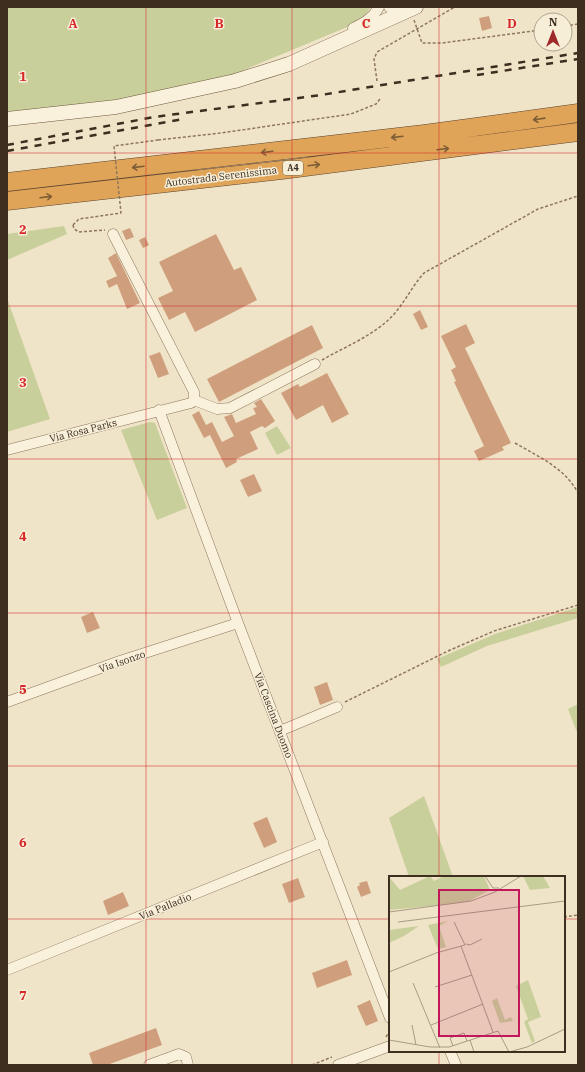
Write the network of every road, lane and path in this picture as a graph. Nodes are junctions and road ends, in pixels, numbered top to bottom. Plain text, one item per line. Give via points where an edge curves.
1 (379, 7) edge
2 (390, 7) edge
3 (455, 7) edge
4 (408, 10) edge
5 (418, 29) junction
6 (533, 31) edge
7 (235, 80) junction
8 (377, 81) dead end
9 (380, 99) dead end
10 (578, 113) edge
11 (7, 119) edge
12 (578, 132) edge
13 (7, 182) edge
14 (578, 196) edge
15 (7, 201) edge
16 (112, 232) joint
17 (315, 364) joint
18 (194, 400) junction
19 (159, 410) junction
20 (515, 443) dead end
21 (7, 450) edge
22 (578, 493) edge
23 (578, 605) edge
24 (238, 623) junction
25 (7, 702) edge
26 (337, 707) joint
27 (280, 731) junction
28 (323, 842) junction
29 (578, 915) edge
30 (565, 916) edge
31 (7, 970) edge
32 (389, 1015) edge
33 (389, 1046) edge
34 (450, 1052) edge
35 (149, 1065) edge
36 (188, 1065) edge
37 (338, 1065) edge
38 (456, 1065) edge

1 - 7 street via 376,14 364,23 306,51
2 - 4 street
3 - 5 path
4 - 5 path
4 - 7 street via 289,64
5 - 6 path via 422,43 442,43
5 - 8 path via 375,54
7 - 11 street via 116,108
9 - 16 path, bridge via 376,104 351,114 114,146 121,214 79,219 73,225 79,232
10 -> 13 highway, Autostrada Serenissima / A4 via 424,134
15 -> 12 highway, Autostrada Serenissima / A4 via 282,170
14 - 17 path via 538,209 424,273 386,322
16 - 18 street via 194,392
17 - 18 street via 230,408 217,409
18 - 19 street, Via Rosa Parks via 191,403
19 - 21 street, Via Rosa Parks
19 - 24 street, Via Cascina Duomo
20 - 22 path via 556,467
23 - 26 path via 494,631 448,651
24 - 25 street, Via Isonzo via 120,661
24 - 27 street, Via Cascina Duomo
26 - 27 street
27 - 28 street, Via Cascina Duomo
28 - 31 street, Via Palladio
28 - 32 street, Via Cascina Duomo
29 - 30 path
33 - 37 street
34 - 38 street
35 - 36 street via 180,1054 186,1057

